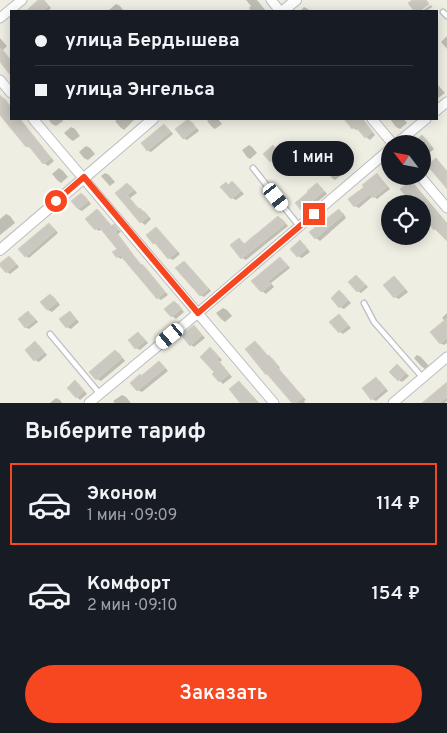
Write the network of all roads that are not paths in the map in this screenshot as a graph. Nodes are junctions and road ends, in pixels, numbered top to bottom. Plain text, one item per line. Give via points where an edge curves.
1 (22, 0) edge
2 (271, 0) edge
3 (296, 0) edge
4 (281, 10) edge
5 (283, 10) edge
6 (443, 12) dead end
7 (447, 16) edge
8 (0, 18) edge
9 (0, 80) edge
10 (10, 92) edge
11 (34, 120) edge
12 (152, 120) edge
13 (373, 120) edge
14 (425, 120) edge
15 (386, 135) edge
16 (406, 135) edge
17 (381, 157) edge
18 (253, 168) dead end
19 (84, 177) junction
20 (428, 185) edge
21 (447, 208) edge
22 (299, 226) junction
23 (0, 250) edge
24 (364, 303) dead end
25 (198, 313) junction
26 (50, 334) dead end
27 (447, 358) edge
28 (423, 378) junction
29 (100, 394) junction
30 (89, 403) edge
31 (274, 403) edge
32 (393, 403) edge

1 - 8 street
2 - 4 street
3 - 5 street
6 - 7 lane
9 - 10 street
11 - 19 street
12 - 19 street
13 - 15 street
14 - 16 street
17 - 22 street
18 - 22 lane
19 - 23 street
19 - 25 street
20 - 21 street
22 - 25 street
24 - 28 lane via 374,322
25 - 29 street
25 - 31 street
26 - 29 lane
27 - 28 street
28 - 32 street
29 - 30 street

